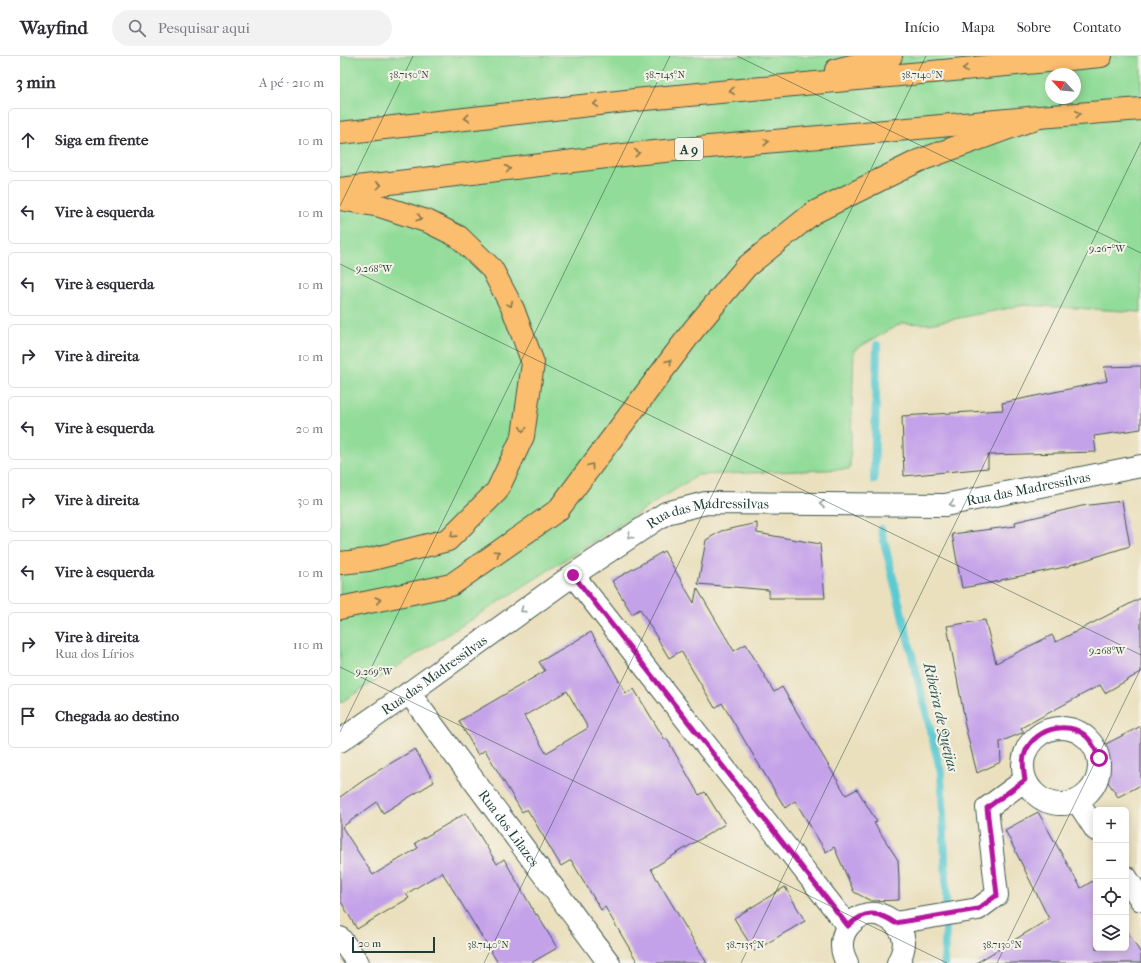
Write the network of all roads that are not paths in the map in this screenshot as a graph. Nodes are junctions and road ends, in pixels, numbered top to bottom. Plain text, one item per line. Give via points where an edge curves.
1 (891, 56) edge
2 (1101, 56) edge
3 (770, 87) junction
4 (1141, 109) edge
5 (1039, 117) junction
6 (340, 133) edge
7 (340, 189) edge
8 (340, 199) edge
9 (1141, 466) edge
10 (340, 563) edge
11 (573, 575) junction
12 (340, 608) edge
13 (409, 693) junction
14 (340, 741) edge
15 (1025, 780) junction
16 (1077, 801) junction
17 (1093, 825) edge
18 (1128, 879) edge
19 (1141, 900) edge
20 (895, 923) junction
21 (848, 926) junction
22 (340, 938) edge
23 (358, 963) edge
24 (609, 963) edge
25 (847, 963) edge
26 (898, 963) edge

1 - 3 highway
2 -> 3 highway
3 -> 6 highway
5 -> 4 highway, A 9
7 -> 5 highway, A 9 via 632,154
12 -> 5 highway via 451,585 558,510 694,329 746,267 813,213 918,162
8 -> 10 highway via 380,206 429,222 459,237 492,269 513,309 533,363 522,436 497,491 448,540 368,560
9 -> 11 street, Rua das Madressilvas via 945,505 706,503 666,513
11 -> 13 street, Rua das Madressilvas
11 - 21 street
13 - 14 street, Rua das Madressilvas
13 - 24 street, Rua dos Lilazes
15 - 16 street via 1031,791 1053,804
15 - 16 street via 1024,755 1030,744 1050,729 1075,730 1086,737 1099,758 1096,784 1088,794
15 - 20 street via 987,808 997,895 978,909
16 - 17 street
18 - 19 street
20 - 21 street via 886,917 865,914
20 - 26 street via 904,942 903,953
21 - 25 street via 843,935 842,945
22 - 23 street

